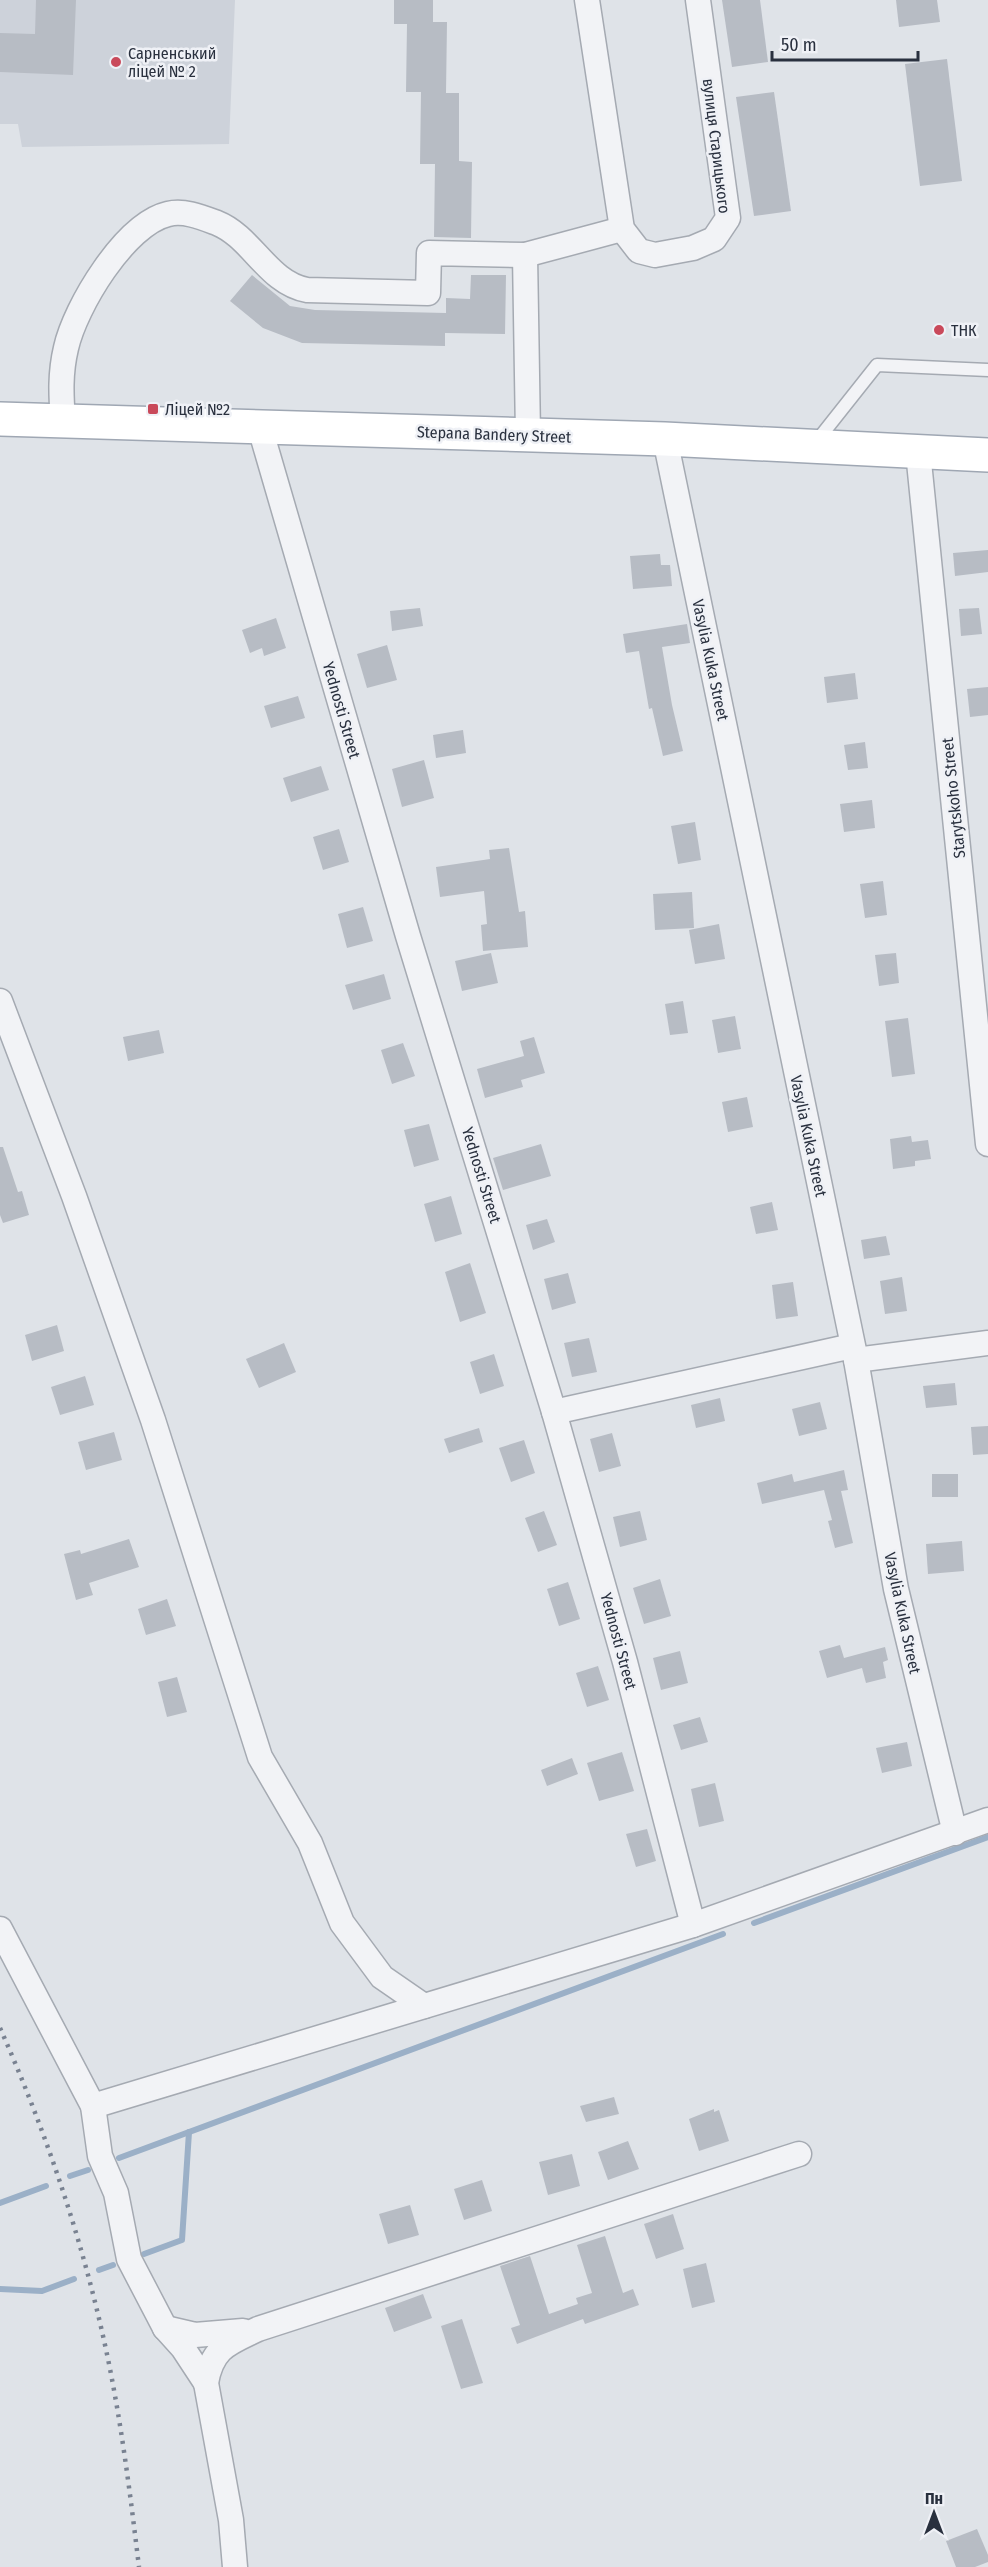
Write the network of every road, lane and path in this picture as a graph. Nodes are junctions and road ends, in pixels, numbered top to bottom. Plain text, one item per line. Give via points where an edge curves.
1 (587, 0) edge
2 (698, 0) edge
3 (622, 229) junction
4 (525, 255) junction
5 (988, 370) edge
6 (0, 419) edge
7 (63, 421) junction
8 (260, 428) junction
9 (528, 435) junction
10 (665, 439) junction
11 (813, 446) junction
12 (918, 452) junction
13 (988, 455) edge
14 (0, 1000) edge
15 (988, 1144) edge
16 (988, 1343) edge
17 (854, 1353) junction
18 (554, 1412) junction
19 (988, 1820) edge
20 (955, 1833) junction
21 (693, 1925) junction
22 (0, 1929) edge
23 (424, 2006) junction
24 (93, 2106) junction
25 (799, 2154) dead end
26 (165, 2328) junction
27 (258, 2329) junction
28 (206, 2383) junction
29 (234, 2567) edge

1 - 3 street
2 - 3 street, вулиця Старицького via 728,218 714,239 693,248 655,255 639,251
3 - 4 street
4 - 7 street via 429,253 428,294 298,289 220,224 196,215 168,214 141,226 122,244 78,316 66,345 60,378
4 - 9 street
5 - 11 lane via 877,365
6 - 7 main road, Stepana Bandery Street
7 - 8 main road, Stepana Bandery Street
8 - 9 main road, Stepana Bandery Street
8 - 18 street, Yednosti Street via 408,936
9 - 10 main road, Stepana Bandery Street
10 - 11 main road, Stepana Bandery Street
10 - 17 street, Vasylia Kuka Street
11 - 12 main road, Stepana Bandery Street
12 - 13 main road, Stepana Bandery Street
12 - 15 street, Starytskoho Street
14 - 23 street via 153,1420 260,1757 310,1842 342,1923 382,1977
16 - 17 street
17 - 18 street
17 - 20 street, Vasylia Kuka Street via 896,1588
18 - 21 street, Yednosti Street via 625,1662
19 - 20 street
20 - 21 street
21 - 23 street
22 - 24 street
23 - 24 street
24 - 26 street via 100,2156 116,2193 129,2259
25 - 27 street
26 - 27 street via 195,2336
26 - 28 street
27 - 28 street via 217,2352
28 - 29 street via 231,2520

